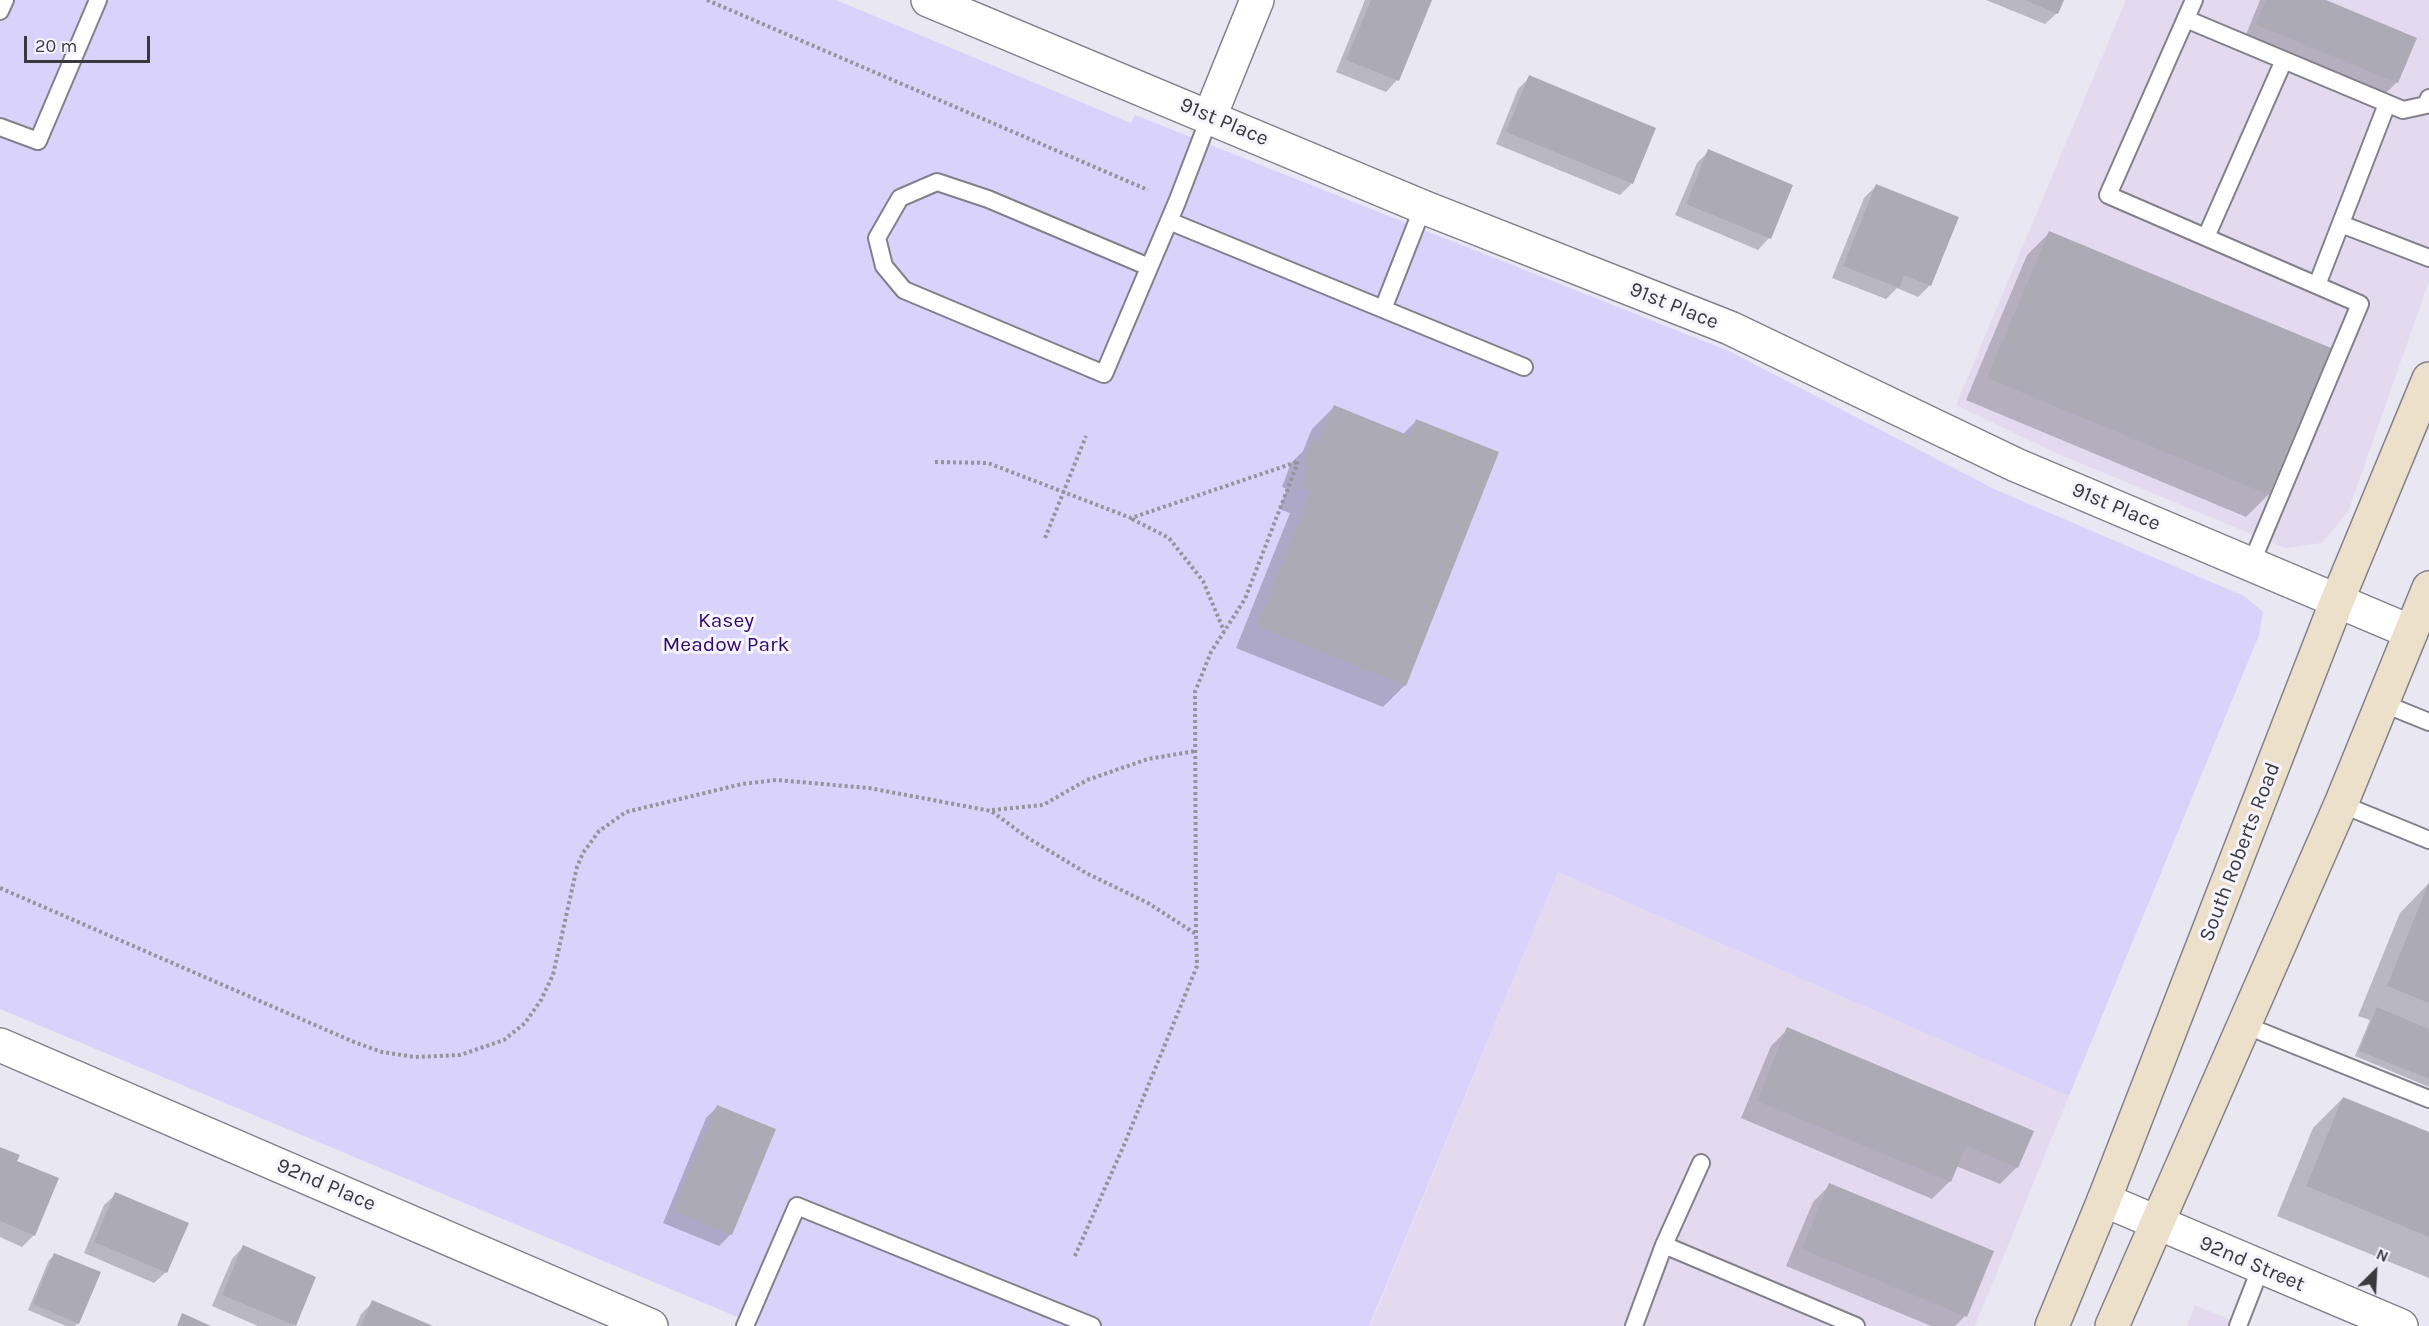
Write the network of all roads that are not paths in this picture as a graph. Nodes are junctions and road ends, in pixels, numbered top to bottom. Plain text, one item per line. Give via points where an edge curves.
1 (5, 0) edge
2 (98, 0) edge
3 (928, 0) edge
4 (1257, 0) edge
5 (2194, 0) edge
6 (0, 11) edge
7 (2186, 19) junction
8 (2284, 60) junction
9 (2429, 98) edge
10 (2387, 104) junction
11 (1210, 116) junction
12 (0, 127) edge
13 (1423, 207) junction
14 (1169, 221) junction
15 (2341, 224) junction
16 (2206, 237) junction
17 (2429, 258) edge
18 (1149, 267) junction
19 (2317, 285) junction
20 (1383, 309) junction
21 (1524, 368) dead end
22 (2429, 379) edge
23 (2251, 564) junction
24 (2429, 588) edge
25 (2337, 600) junction
26 (2411, 632) junction
27 (2382, 703) junction
28 (2429, 722) edge
29 (2341, 804) junction
30 (2429, 840) edge
31 (2242, 1024) junction
32 (0, 1045) edge
33 (2429, 1099) edge
34 (1701, 1163) dead end
35 (2104, 1200) junction
36 (2156, 1222) junction
37 (1664, 1245) junction
38 (2261, 1268) junction
39 (651, 1326) edge
40 (745, 1326) edge
41 (1092, 1326) edge
42 (1634, 1326) edge
43 (1856, 1326) edge
44 (2052, 1326) edge
45 (2112, 1326) edge
46 (2238, 1326) edge
47 (2401, 1326) edge

1 - 6 lane
2 - 12 lane via 38,141
3 - 11 street, 91st Place
4 - 11 street
5 - 7 lane
7 - 8 lane
7 - 16 lane via 2108,195
8 - 10 lane
8 - 16 lane
9 - 10 lane via 2426,105 2403,110
10 - 15 lane
11 - 13 street, 91st Place
11 - 14 lane
13 - 20 lane
13 - 23 street, 91st Place via 1730,328 2016,465
14 - 18 lane
14 - 20 lane
15 - 17 lane
15 - 19 lane
16 - 19 lane
18 - 18 lane via 1104,374 904,290 884,266 877,238 900,198 937,182 988,199
19 - 23 lane via 2360,304
20 - 21 lane
22 - 25 street, South Roberts Road
23 - 25 street, 91st Place
24 - 26 street
25 - 26 street, 91st Place
25 - 35 street, South Roberts Road
26 - 27 street
27 - 28 lane
27 - 29 street
29 - 30 lane
29 - 31 street
31 - 33 lane
31 - 36 street
32 - 39 street, 92nd Place
34 - 37 lane
35 - 36 street, 92nd Street
35 - 44 street, South Roberts Road
36 - 38 street, 92nd Street
36 - 45 street
37 - 42 lane
37 - 43 lane
38 - 46 lane
38 - 47 street, 92nd Street
40 - 41 lane via 797,1206

